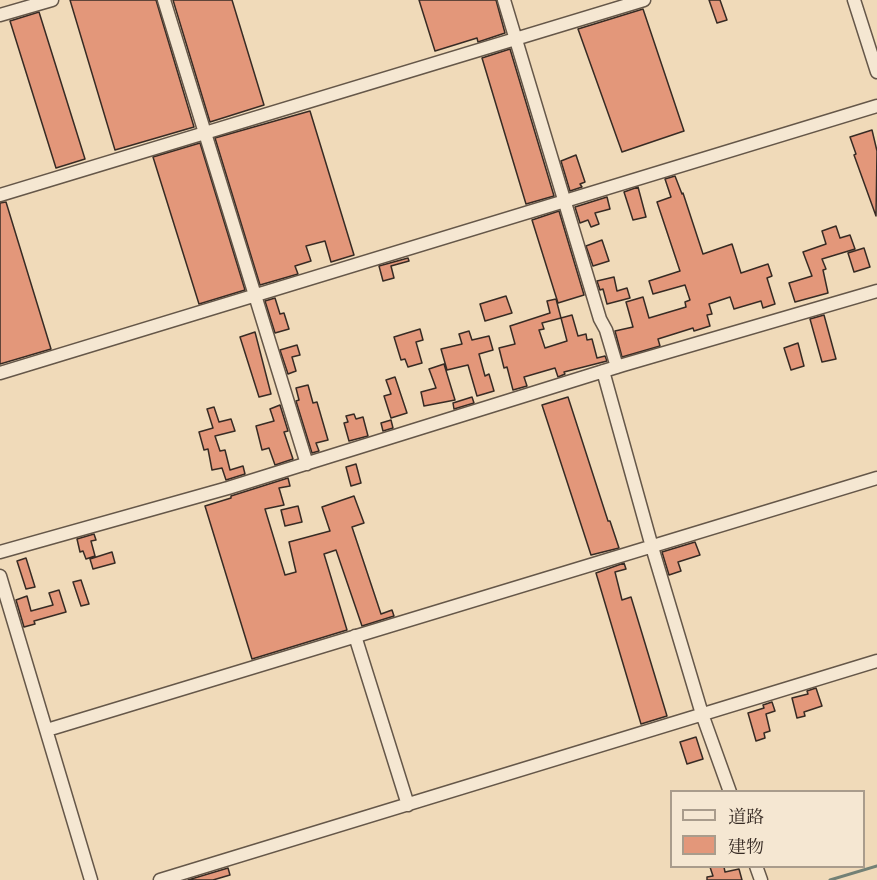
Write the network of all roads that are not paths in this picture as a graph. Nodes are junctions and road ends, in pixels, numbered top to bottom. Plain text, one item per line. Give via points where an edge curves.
1 (52, 0) edge
2 (164, 0) edge
3 (504, 0) edge
4 (645, 0) edge
5 (854, 0) edge
6 (0, 15) edge
7 (516, 40) junction
8 (877, 72) edge
9 (877, 106) edge
10 (205, 133) junction
11 (0, 195) edge
12 (565, 202) junction
13 (877, 291) edge
14 (256, 296) junction
15 (617, 367) junction
16 (603, 371) junction
17 (0, 373) edge
18 (307, 464) junction
19 (877, 478) edge
20 (652, 547) junction
21 (0, 552) edge
22 (1, 580) edge
23 (355, 636) junction
24 (877, 661) edge
25 (702, 714) junction
26 (47, 730) junction
27 (729, 790) edge
28 (408, 805) junction
29 (91, 880) edge
30 (160, 880) edge

1 - 6 street
2 - 10 street
3 - 7 street
4 - 7 street
5 - 8 street
7 - 10 street
7 - 12 street
9 - 12 street
10 - 11 street
10 - 14 street
12 - 14 street
12 - 15 street
13 - 15 street
14 - 17 street
14 - 18 street
15 - 16 street
16 - 18 street
16 - 20 street
18 - 21 street
19 - 20 street
20 - 23 street
20 - 25 street
22 - 26 street
23 - 26 street
23 - 28 street
24 - 25 street
25 - 27 street
25 - 28 street
26 - 29 street
28 - 30 street

